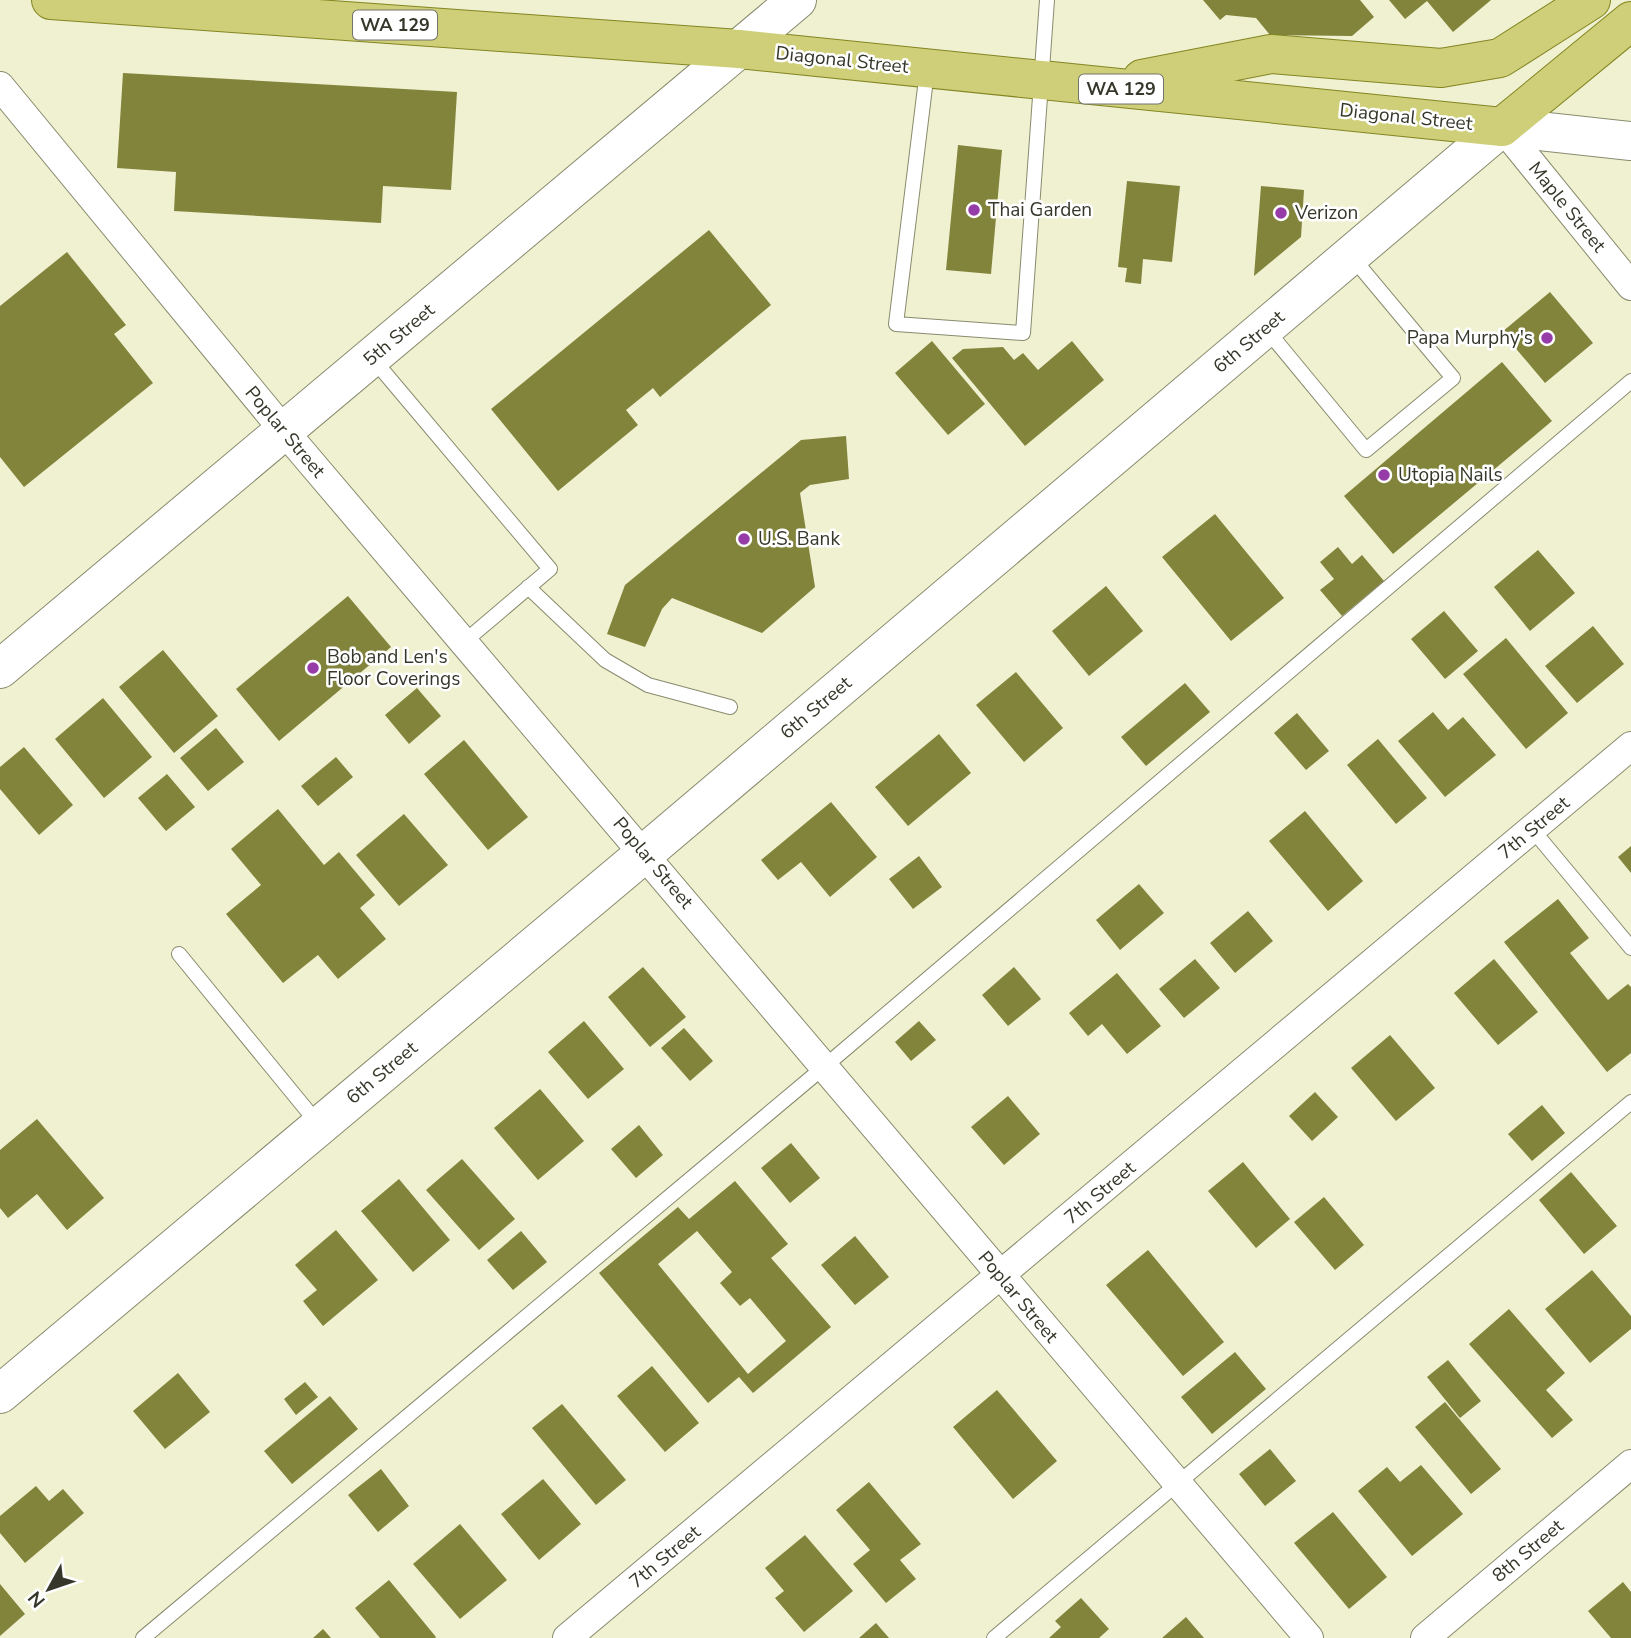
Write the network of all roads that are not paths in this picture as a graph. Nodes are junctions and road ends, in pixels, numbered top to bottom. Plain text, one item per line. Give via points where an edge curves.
1 (51, 0) edge
2 (797, 0) edge
3 (1047, 0) edge
4 (1591, 0) edge
5 (1631, 21) edge
6 (739, 50) junction
7 (927, 69) junction
8 (1040, 80) junction
9 (0, 86) edge
10 (1104, 87) junction
11 (1502, 127) junction
12 (1631, 141) edge
13 (1350, 256) junction
14 (1631, 286) edge
15 (1266, 327) junction
16 (372, 358) junction
17 (1631, 381) edge
18 (285, 432) junction
19 (528, 587) junction
20 (464, 642) junction
21 (0, 670) edge
22 (730, 707) dead end
23 (1631, 746) edge
24 (1532, 829) junction
25 (645, 853) junction
26 (1631, 948) edge
27 (179, 954) dead end
28 (824, 1067) junction
29 (1631, 1102) edge
30 (320, 1126) junction
31 (1000, 1277) junction
32 (0, 1394) edge
33 (1631, 1464) edge
34 (1177, 1484) junction
35 (143, 1638) edge
36 (567, 1638) edge
37 (994, 1638) edge
38 (1309, 1638) edge
39 (1425, 1638) edge

1 - 6 main road, Diagonal Street / WA 129
2 - 6 main road, 5th Street
3 - 8 lane
4 - 10 main road, WA 129 via 1500,58 1441,68 1271,54
5 - 11 main road, 6th Street
6 - 7 main road, Diagonal Street / WA 129
6 - 16 main road, 5th Street
7 - 8 main road, Diagonal Street / WA 129
7 - 8 lane via 896,324 1023,333
8 - 10 main road, Diagonal Street / WA 129
9 - 18 street, Poplar Street
10 - 11 main road, Diagonal Street / WA 129
11 - 12 main road, Diagonal Street
11 - 13 main road, 6th Street
11 - 14 street, Maple Street
13 - 15 main road, 6th Street
13 - 15 lane via 1453,378 1366,450
15 - 25 main road, 6th Street
16 - 18 main road, 5th Street
16 - 19 lane via 550,569
17 - 28 lane
18 - 20 street, Poplar Street
18 - 21 main road, 5th Street
19 - 20 lane
19 - 22 lane via 605,660 648,685
20 - 25 street, Poplar Street
23 - 24 street, 7th Street
24 - 26 lane
24 - 31 street, 7th Street
25 - 28 street, Poplar Street
25 - 30 main road, 6th Street
27 - 30 lane
28 - 31 street, Poplar Street
28 - 35 lane
29 - 34 lane
30 - 32 main road, 6th Street
31 - 34 street, Poplar Street
31 - 36 street, 7th Street
33 - 39 street, 8th Street
34 - 37 lane
34 - 38 street, Poplar Street

